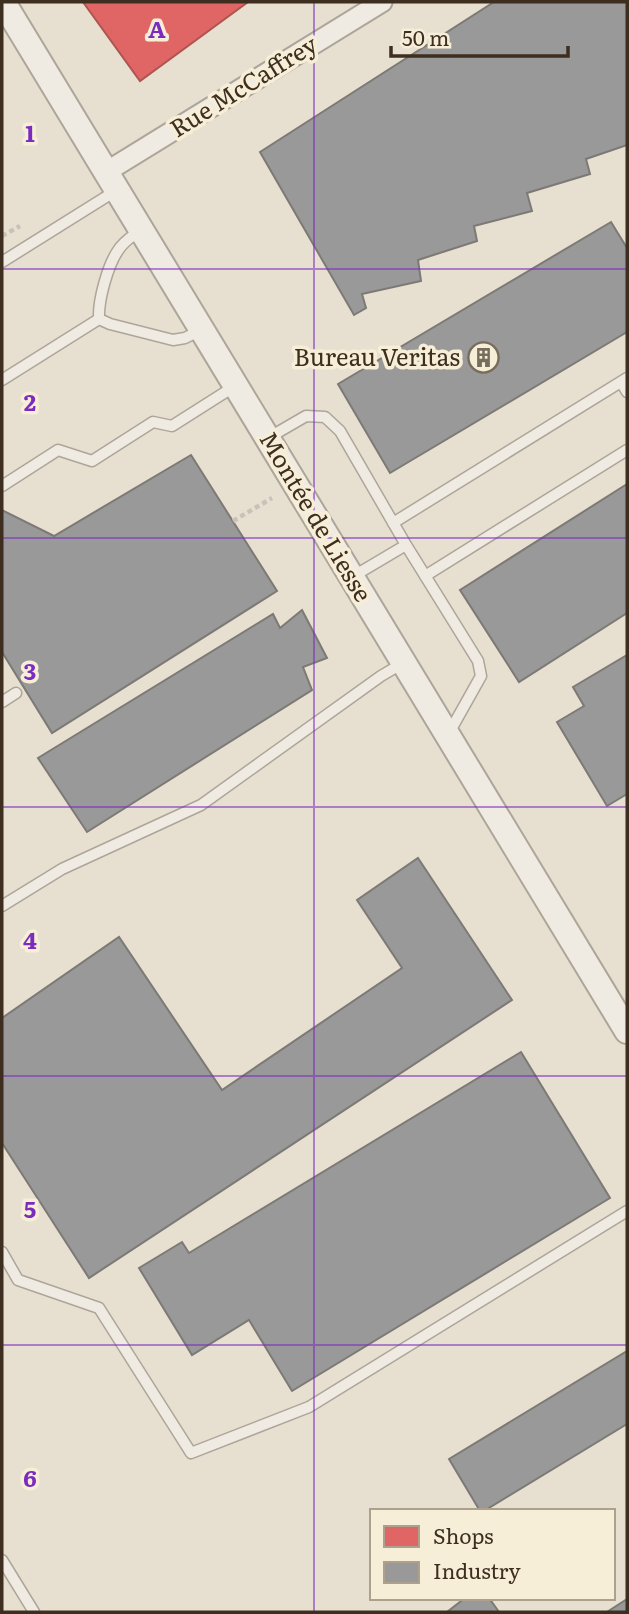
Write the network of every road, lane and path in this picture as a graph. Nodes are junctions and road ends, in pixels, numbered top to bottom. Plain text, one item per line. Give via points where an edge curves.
1 (3, 2) edge
2 (382, 2) edge
3 (111, 181) junction
4 (20, 226) dead end
5 (141, 229) junction
6 (2, 236) edge
7 (2, 262) edge
8 (99, 319) junction
9 (201, 330) junction
10 (2, 380) edge
11 (624, 380) edge
12 (235, 385) junction
13 (627, 392) edge
14 (267, 439) junction
15 (627, 450) edge
16 (2, 486) edge
17 (272, 498) dead end
18 (233, 521) dead end
19 (393, 523) junction
20 (406, 545) junction
21 (425, 576) junction
22 (351, 577) junction
23 (404, 663) junction
24 (16, 693) dead end
25 (2, 702) edge
26 (448, 735) junction
27 (2, 906) edge
28 (627, 1031) edge
29 (627, 1211) edge
30 (2, 1252) edge
31 (2, 1560) edge
32 (34, 1612) edge

1 - 3 street, Montée de Liesse
2 - 3 street, Rue McCaffrey
3 - 5 street, Montée de Liesse
3 - 7 lane
4 - 6 path
5 - 8 lane via 120,246 114,258
5 - 9 street, Montée de Liesse
8 - 9 lane via 173,340
8 - 10 lane
9 - 12 street, Montée de Liesse
11 - 13 lane
11 - 19 lane
12 - 14 street, Montée de Liesse
12 - 16 lane via 172,426 153,422 92,461 58,450
14 - 19 lane via 306,416 325,417 340,431
14 - 22 street, Montée de Liesse
15 - 21 lane
17 - 18 path
19 - 20 lane
20 - 21 lane
20 - 22 lane
21 - 26 lane via 478,661 481,677
22 - 23 street, Montée de Liesse
23 - 26 street, Montée de Liesse
23 - 27 lane via 201,805 62,869
24 - 25 lane
26 - 28 street, Montée de Liesse
29 - 30 lane via 309,1407 191,1453 99,1308 18,1280
31 - 32 lane

